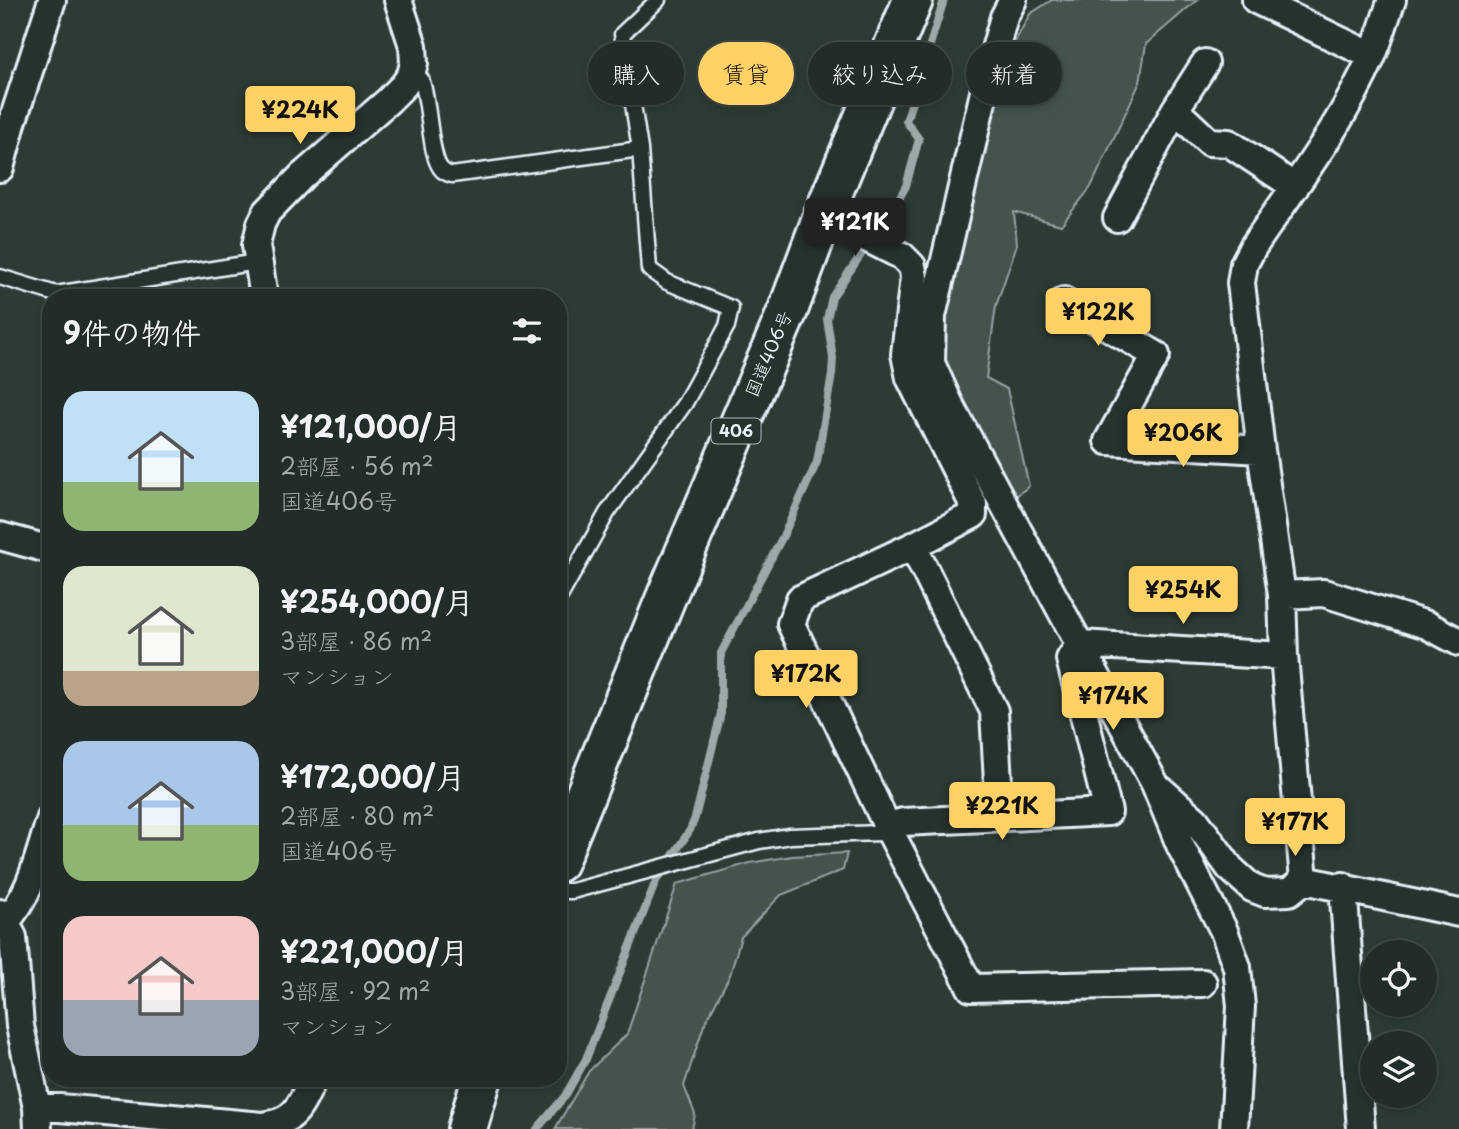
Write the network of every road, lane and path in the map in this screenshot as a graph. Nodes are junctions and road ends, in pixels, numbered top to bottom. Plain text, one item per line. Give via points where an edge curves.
1 (52, 0) edge
2 (398, 0) edge
3 (658, 0) edge
4 (913, 0) edge
5 (1013, 0) edge
6 (1256, 0) edge
7 (1392, 0) edge
8 (1372, 56) junction
9 (1205, 63) dead end
10 (411, 75) junction
11 (1175, 110) junction
12 (6, 121) edge
13 (640, 149) junction
14 (0, 169) edge
15 (1295, 187) junction
16 (1118, 218) dead end
17 (836, 222) junction
18 (257, 262) junction
19 (0, 277) edge
20 (42, 289) edge
21 (82, 289) edge
22 (262, 289) edge
23 (1064, 301) dead end
24 (1261, 450) junction
25 (0, 536) edge
26 (913, 546) junction
27 (42, 548) edge
28 (567, 584) edge
29 (1282, 595) junction
30 (1459, 642) edge
31 (1080, 644) junction
32 (1284, 656) junction
33 (1154, 784) junction
34 (1000, 818) junction
35 (887, 826) junction
36 (567, 840) edge
37 (42, 845) edge
38 (1304, 880) junction
39 (1343, 886) junction
40 (567, 891) edge
41 (1459, 913) edge
42 (3, 917) edge
43 (1203, 983) dead end
44 (309, 1087) edge
45 (479, 1087) edge
46 (37, 1118) edge
47 (467, 1129) edge
48 (1234, 1129) edge
49 (1361, 1129) edge

1 - 12 street
2 - 10 street via 413,46
3 - 13 lane via 622,34
4 - 17 highway, 国道406号 / 406
5 - 31 street via 1003,17 944,260 932,316 931,363
6 - 8 street
7 - 8 street
8 - 15 street
9 - 11 street
10 - 13 lane via 421,79 427,92 435,158 452,176
10 - 18 street via 267,212 258,234
11 - 15 street via 1209,142 1229,143
11 - 16 street
12 - 14 street
13 - 28 lane via 649,269 667,282 731,307 727,326 685,403 607,513
15 - 24 street via 1253,247 1241,284
17 - 26 street via 902,256 912,266 905,355 911,378 973,504 973,515
17 - 36 highway, 国道406号 / 406 via 788,310
18 - 21 lane
18 - 22 street
19 - 20 lane
23 - 24 street via 1156,355 1108,441
24 - 29 street
25 - 27 street
26 - 34 street via 994,711
26 - 35 street via 800,599 791,624
29 - 30 street via 1325,593 1427,625
29 - 32 street
31 - 32 street
31 - 33 street
31 - 34 street via 1070,659 1108,812
32 - 38 street
33 - 38 street via 1195,820 1230,868 1252,888 1265,893 1289,892
33 - 48 street via 1237,967 1241,1006
34 - 35 street
35 - 40 lane via 881,832 759,841
35 - 43 street via 971,988
37 - 42 street via 18,909
38 - 39 street
39 - 41 street
39 - 49 street
42 - 46 street via 13,937 20,1026
44 - 46 street via 296,1111 282,1123 263,1126 60,1108
45 - 47 highway

